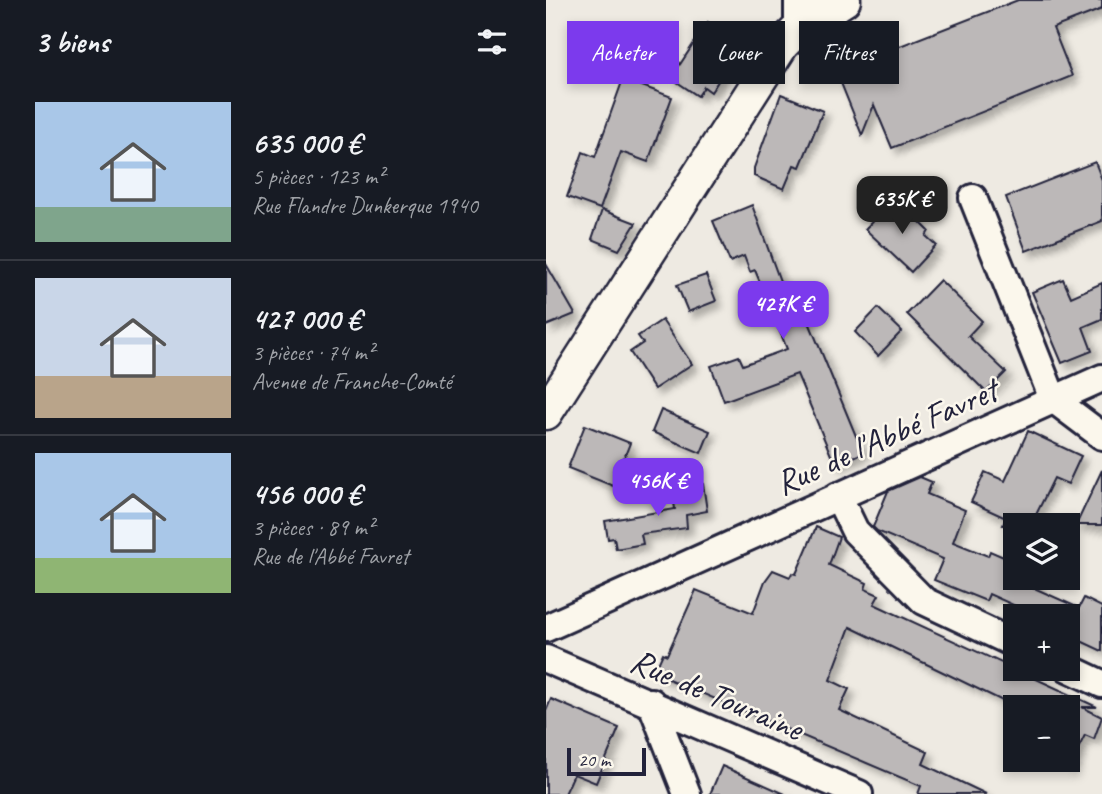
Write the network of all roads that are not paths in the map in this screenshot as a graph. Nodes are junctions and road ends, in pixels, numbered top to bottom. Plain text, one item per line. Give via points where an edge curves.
1 (844, 0) edge
2 (798, 15) edge
3 (973, 198) dead end
4 (1102, 378) edge
5 (1053, 399) junction
6 (546, 413) edge
7 (1102, 436) edge
8 (838, 496) junction
9 (546, 628) edge
10 (1003, 638) edge
11 (546, 659) edge
12 (1080, 674) edge
13 (1102, 684) edge
14 (651, 702) junction
15 (687, 794) edge
16 (859, 794) edge

1 - 2 street
2 - 6 street
3 - 5 street
4 - 5 street, Rue de l'Abbé Favret
5 - 7 street
5 - 8 street, Rue de l'Abbé Favret
8 - 9 street, Rue de l'Abbé Favret
8 - 10 street via 855,531 924,601
11 - 14 street, Rue de Touraine
12 - 13 street
14 - 15 street
14 - 16 street, Rue de Touraine

